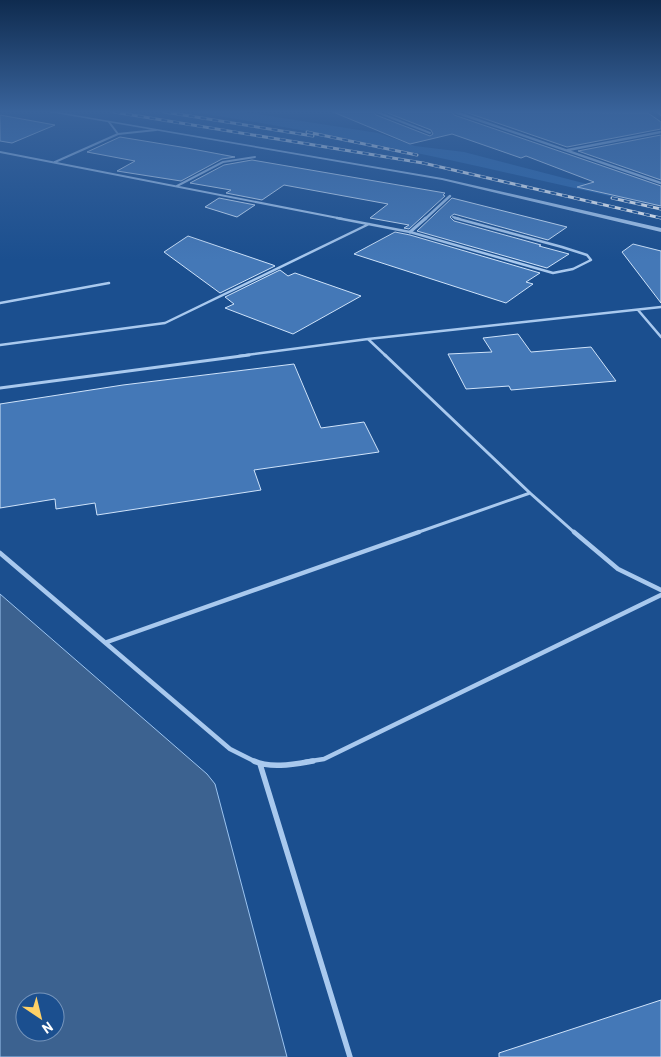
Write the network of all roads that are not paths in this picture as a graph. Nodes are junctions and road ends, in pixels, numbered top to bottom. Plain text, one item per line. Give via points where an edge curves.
1 (51, 161) edge
2 (223, 161) edge
3 (339, 161) edge
4 (597, 161) edge
5 (55, 162) joint
6 (661, 183) edge
7 (176, 187) junction
8 (450, 196) dead end
9 (453, 217) dead end
10 (369, 224) junction
11 (661, 231) edge
12 (410, 232) junction
13 (109, 283) dead end
14 (0, 304) edge
15 (661, 307) edge
16 (638, 310) junction
17 (661, 337) edge
18 (368, 339) junction
19 (0, 345) edge
20 (0, 388) edge
21 (530, 493) junction
22 (0, 553) edge
23 (661, 590) edge
24 (661, 595) edge
25 (107, 642) junction
26 (260, 764) junction
27 (350, 1057) edge

1 - 5 lane
2 - 7 lane
3 - 11 street via 442,179
4 - 6 street
5 - 7 lane
7 - 10 lane
8 - 12 street
9 - 12 lane via 562,247 587,255 591,260 566,273 553,273
10 - 12 lane
10 - 19 lane via 165,323
13 - 14 lane
15 - 16 lane
16 - 17 lane
16 - 18 lane
18 - 20 lane
18 - 21 lane
21 - 23 lane via 618,569
21 - 25 lane
22 - 25 lane
24 - 26 lane via 324,759 288,765
25 - 26 lane via 230,749
26 - 27 lane

